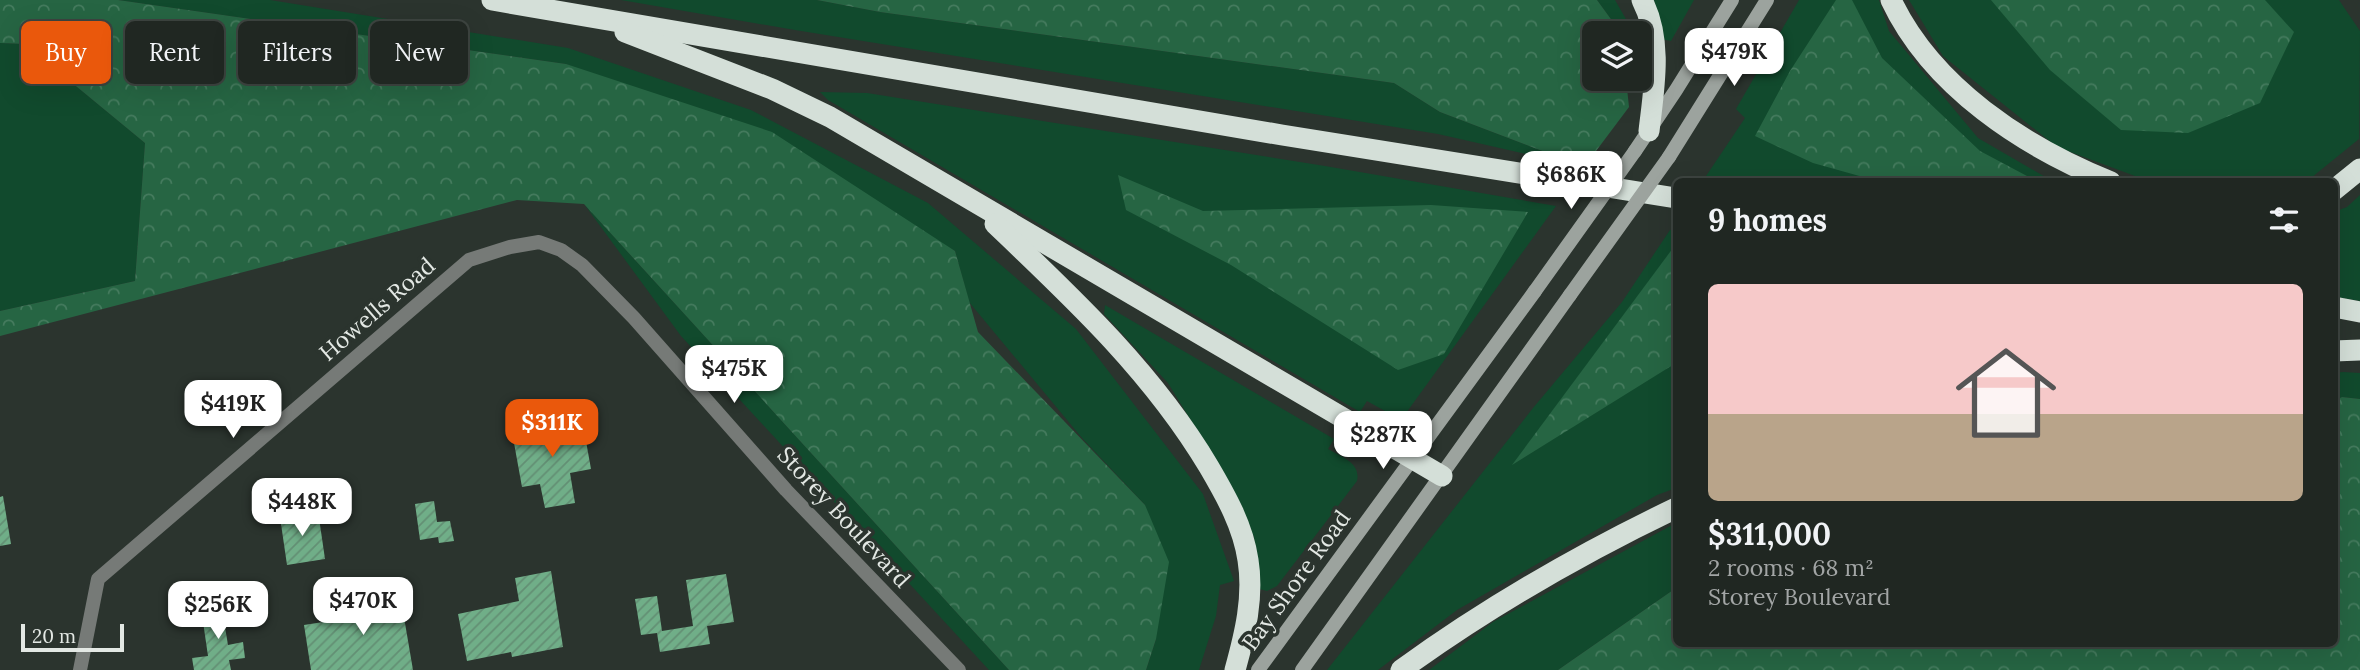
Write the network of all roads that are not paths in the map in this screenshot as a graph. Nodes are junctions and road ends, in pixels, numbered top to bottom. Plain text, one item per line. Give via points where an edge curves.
1 (492, 0) edge
2 (1642, 0) edge
3 (1732, 0) edge
4 (1767, 0) edge
5 (1891, 0) edge
6 (577, 15) junction
7 (1649, 131) junction
8 (2360, 169) edge
9 (2101, 178) edge
10 (2338, 187) edge
11 (1673, 198) edge
12 (968, 199) junction
13 (470, 260) joint
14 (2338, 308) edge
15 (2360, 312) edge
16 (2360, 350) edge
17 (2338, 351) edge
18 (1413, 459) junction
19 (1442, 476) junction
20 (1673, 509) edge
21 (80, 670) edge
22 (959, 670) edge
23 (1235, 670) edge
24 (1258, 670) edge
25 (1302, 670) edge
26 (1401, 670) edge

1 - 6 highway
2 - 7 highway via 1654,46
3 - 7 main road, Bay Shore Road
4 - 19 main road, bridge via 1669,157
5 - 9 highway via 1922,49 1980,107 2027,141
6 - 11 highway
6 - 12 highway via 800,102
7 - 18 main road, Bay Shore Road, bridge
8 - 10 highway
12 - 18 highway
12 - 23 highway via 1127,354 1179,421 1223,492 1240,527 1251,581
13 - 21 street, Howells Road via 98,579
13 - 22 street, Storey Boulevard via 539,242 582,265 786,490
14 - 15 highway
16 - 17 highway
18 - 19 highway
18 - 24 main road, Bay Shore Road
19 - 25 main road
20 - 26 highway via 1537,580

